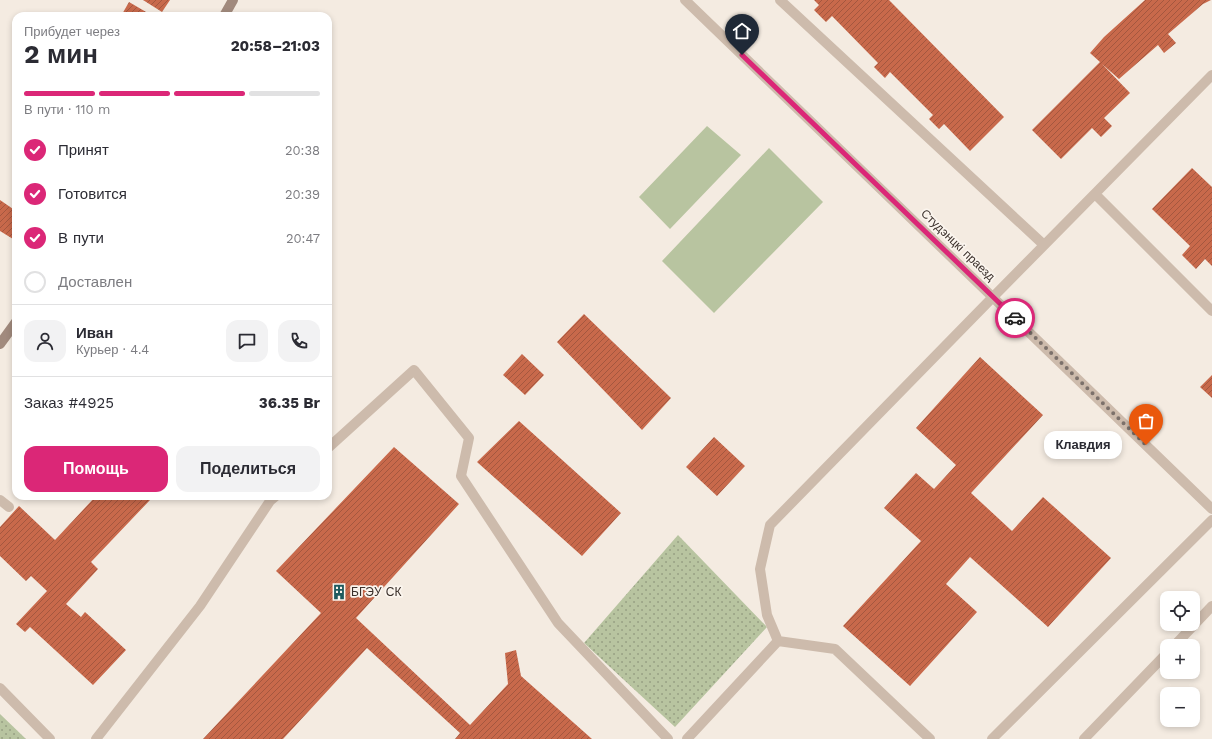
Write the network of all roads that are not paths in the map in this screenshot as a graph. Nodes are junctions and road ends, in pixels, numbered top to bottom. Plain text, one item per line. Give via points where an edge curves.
1 (233, 0) edge
2 (686, 0) edge
3 (780, 0) edge
4 (226, 12) edge
5 (1212, 75) edge
6 (1095, 194) junction
7 (1044, 245) junction
8 (993, 296) junction
9 (1212, 311) edge
10 (12, 328) edge
11 (0, 344) edge
12 (332, 444) edge
13 (0, 500) edge
14 (271, 500) edge
15 (9, 507) dead end
16 (1212, 508) edge
17 (1212, 520) edge
18 (1212, 606) edge
19 (1181, 639) edge
20 (778, 640) junction
21 (1160, 660) edge
22 (0, 688) edge
23 (50, 739) edge
24 (96, 739) edge
25 (668, 739) edge
26 (687, 739) edge
27 (930, 739) edge
28 (992, 739) edge
29 (1084, 739) edge

1 - 4 main road
2 - 8 street, Студэнцкі праезд
3 - 7 street
5 - 6 street
6 - 7 street
6 - 9 street
7 - 8 street
8 - 16 street, Студэнцкі праезд
8 - 20 street via 770,525 760,569 767,615
10 - 11 main road
12 - 25 street via 414,370 469,438 461,476 558,623
13 - 15 street
14 - 24 street via 200,606
17 - 28 street
18 - 19 street
20 - 26 street
20 - 27 street via 835,649
21 - 29 street
22 - 23 street

